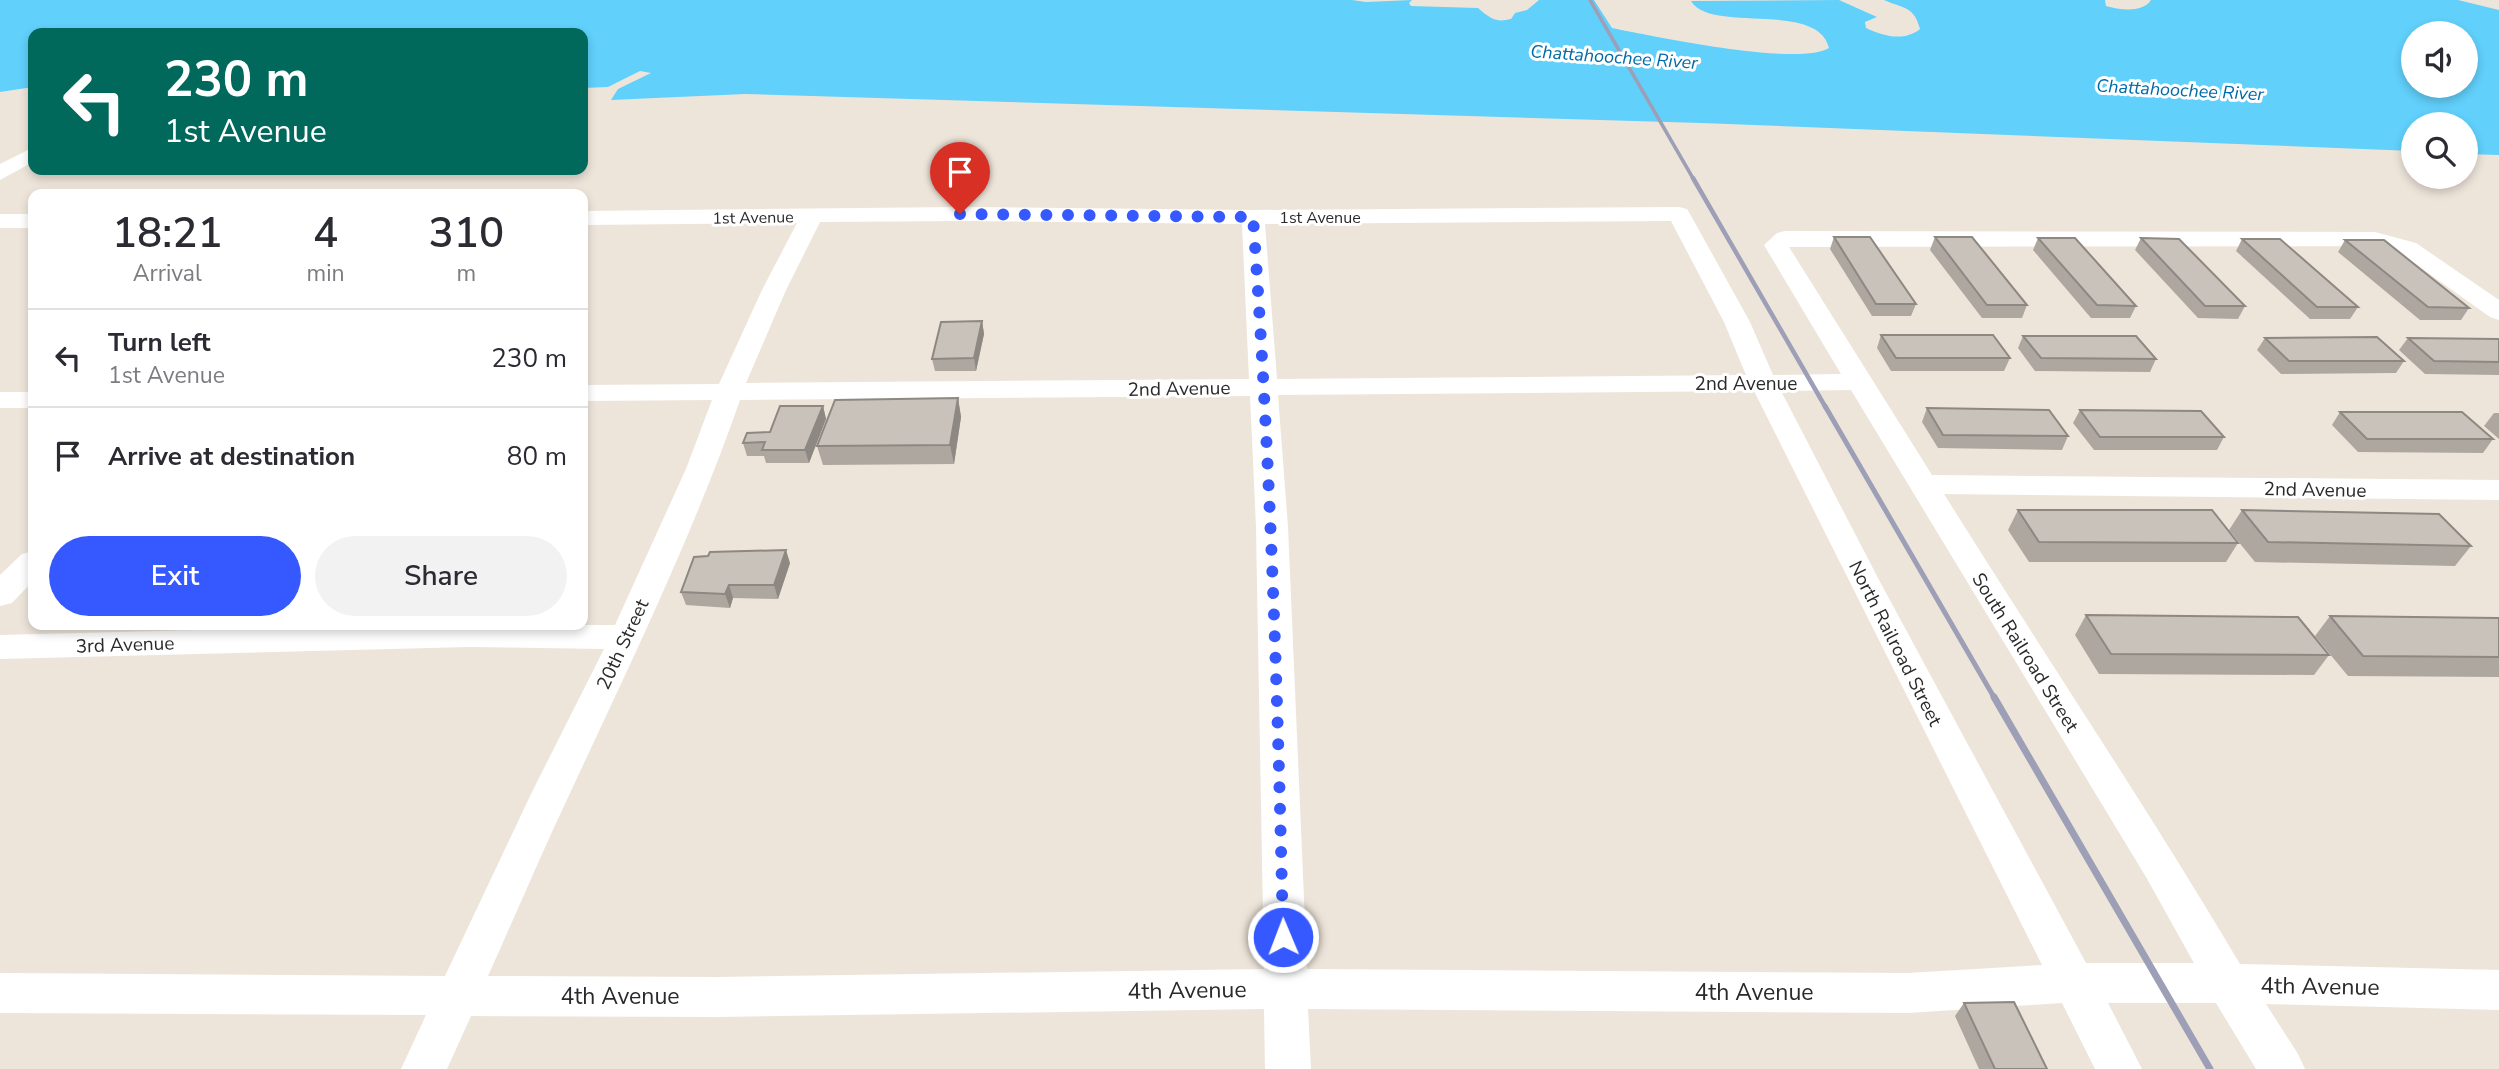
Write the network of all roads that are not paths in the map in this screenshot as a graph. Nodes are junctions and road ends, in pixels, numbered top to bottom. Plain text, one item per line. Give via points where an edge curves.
1 (28, 156) edge
2 (0, 173) edge
3 (1679, 214) joint
4 (812, 216) junction
5 (1253, 217) junction
6 (588, 218) edge
7 (0, 221) edge
8 (28, 221) edge
9 (2499, 312) edge
10 (1859, 382) junction
11 (1763, 383) junction
12 (1262, 387) junction
13 (729, 391) junction
14 (588, 393) edge
15 (0, 400) edge
16 (28, 400) edge
17 (1922, 484) junction
18 (2499, 490) edge
19 (28, 567) edge
20 (0, 595) edge
21 (627, 637) junction
22 (0, 648) edge
23 (2074, 983) junction
24 (2228, 983) junction
25 (1284, 989) junction
26 (2499, 990) edge
27 (0, 993) edge
28 (460, 995) junction
29 (424, 1069) edge
30 (1288, 1069) edge
31 (2119, 1069) edge
32 (2282, 1069) edge

1 - 2 street
3 - 5 street, 1st Avenue
3 - 11 street, North Railroad Street via 1737,322
4 - 5 street, 1st Avenue
4 - 6 street, 1st Avenue
4 - 13 street, 20th Street
5 - 12 street
7 - 8 street
9 - 10 street, South Railroad Street via 2408,248 2375,239 1785,238 1776,245
10 - 11 street, 2nd Avenue
10 - 17 street, South Railroad Street
11 - 12 street, 2nd Avenue
11 - 23 street, North Railroad Street
12 - 13 street, 2nd Avenue
12 - 25 street via 1278,680
13 - 14 street, 2nd Avenue
13 - 21 street, 20th Street via 701,469
15 - 16 street
17 - 18 street, 2nd Avenue
17 - 24 street, South Railroad Street via 2160,865
19 - 20 street
21 - 22 street, 3rd Avenue via 468,635
21 - 28 street, 20th Street
23 - 24 street, 4th Avenue
23 - 25 street, 4th Avenue via 1908,993
23 - 31 street, North Railroad Street
24 - 26 street, 4th Avenue
24 - 32 street, South Railroad Street
25 - 28 street, 4th Avenue via 718,997
25 - 30 street
27 - 28 street, 4th Avenue
28 - 29 street, 20th Street

